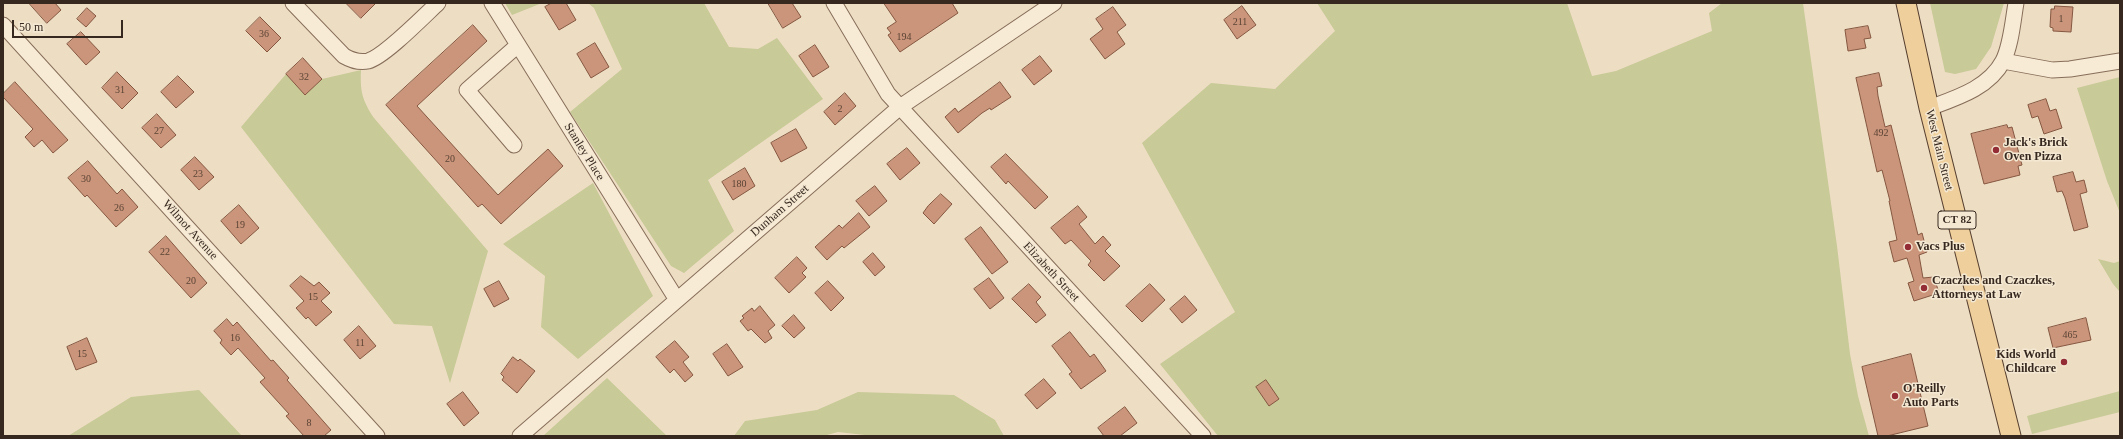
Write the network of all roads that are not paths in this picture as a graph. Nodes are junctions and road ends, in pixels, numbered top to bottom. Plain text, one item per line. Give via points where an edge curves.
1 (293, 3) edge
2 (438, 3) edge
3 (492, 3) edge
4 (834, 3) edge
5 (1054, 3) edge
6 (1906, 3) edge
7 (2016, 3) edge
8 (3, 25) edge
9 (518, 45) junction
10 (2120, 60) edge
11 (2003, 61) junction
12 (900, 107) junction
13 (1929, 108) junction
14 (514, 145) dead end
15 (677, 300) junction
16 (377, 436) edge
17 (520, 436) edge
18 (1203, 436) edge
19 (2011, 436) edge

1 - 2 street via 338,51 357,61 368,61 379,55
3 - 9 street, Stanley Place
4 - 12 street, Elizabeth Street via 884,89
5 - 12 street, Dunham Street
6 - 13 main road, West Main Street / CT 82
7 - 11 street
8 - 16 street, Wilmot Avenue
9 - 14 street via 467,90
9 - 15 street, Stanley Place
10 - 11 street via 2052,70
11 - 13 street via 1988,78 1967,94
12 - 15 street, Dunham Street
12 - 18 street, Elizabeth Street
13 - 19 main road, West Main Street / CT 82
15 - 17 street, Dunham Street

